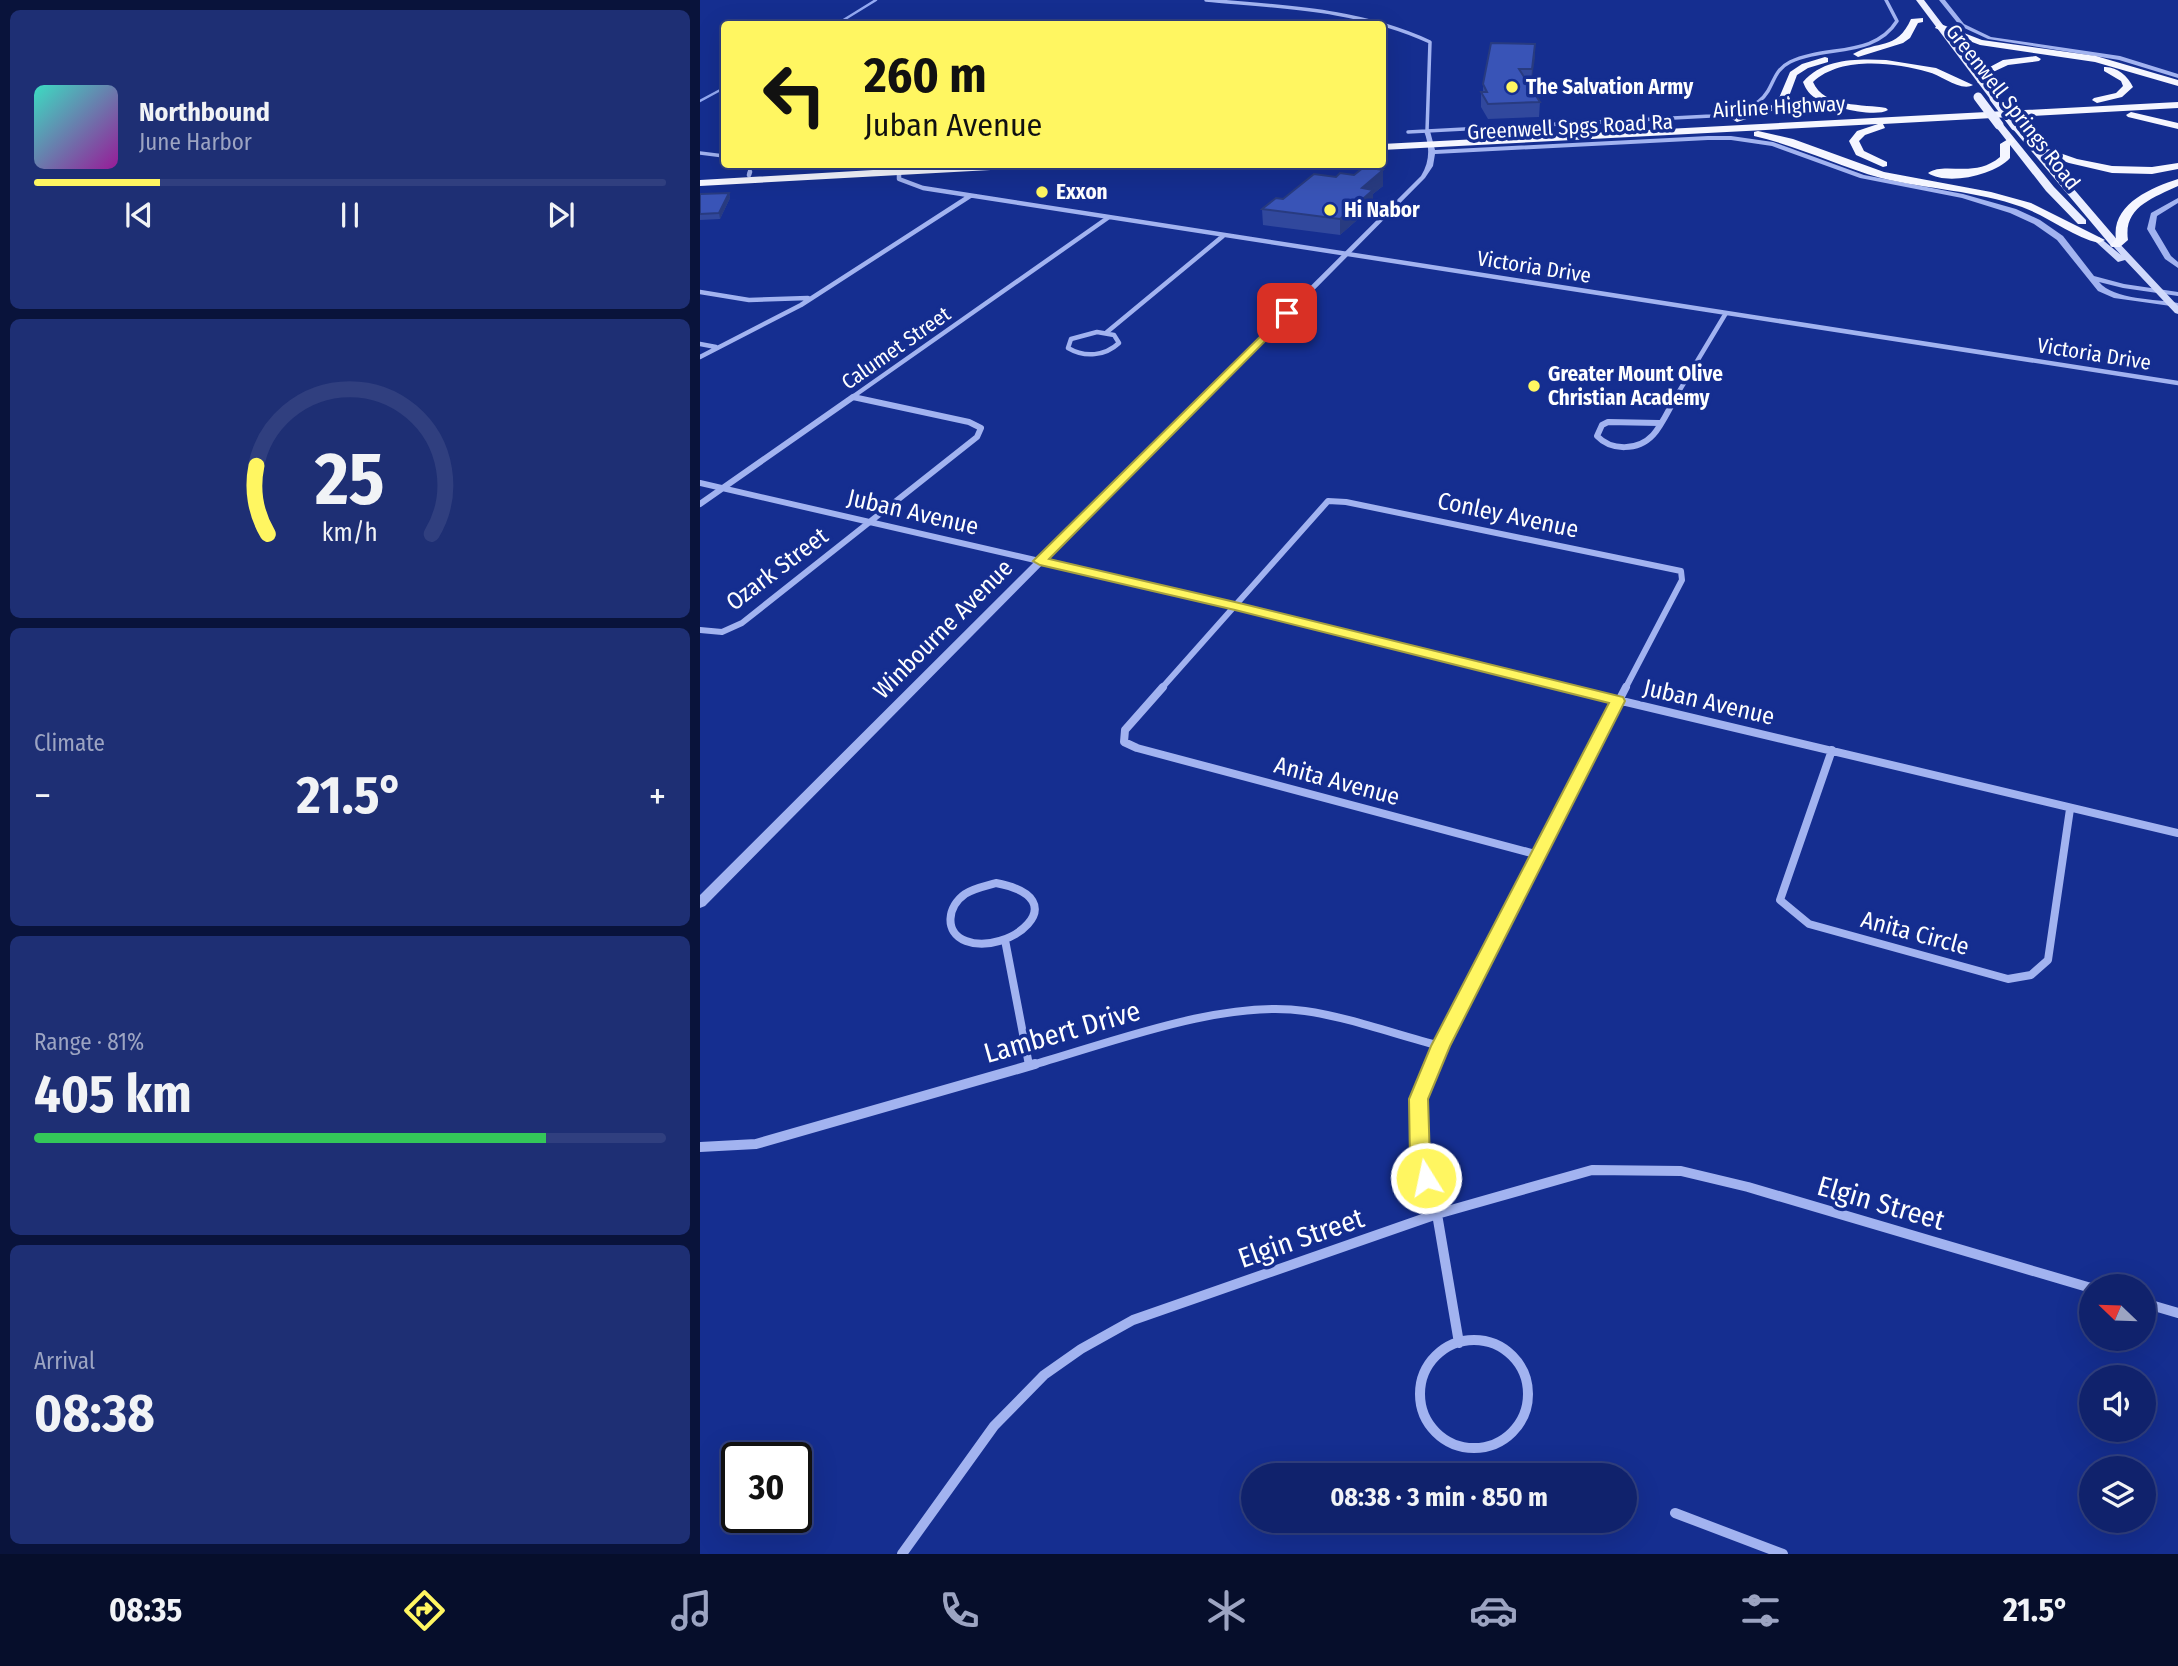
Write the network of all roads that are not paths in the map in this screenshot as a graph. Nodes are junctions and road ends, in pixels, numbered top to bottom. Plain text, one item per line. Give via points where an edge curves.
1 (1206, 0) edge
2 (1886, 0) edge
3 (1920, 0) edge
4 (1942, 0) edge
5 (1913, 10) dead end
6 (1920, 20) junction
7 (1372, 21) edge
8 (1386, 24) edge
9 (1938, 26) junction
10 (1936, 39) dead end
11 (1951, 58) dead end
12 (2178, 76) edge
13 (1982, 82) junction
14 (2178, 83) edge
15 (1968, 85) junction
16 (2178, 99) edge
17 (2178, 105) edge
18 (2081, 107) junction
19 (1911, 116) junction
20 (2178, 126) edge
21 (1715, 127) junction
22 (1408, 132) dead end
23 (1386, 141) edge
24 (1430, 141) junction
25 (2010, 141) junction
26 (1386, 146) edge
27 (2031, 146) junction
28 (700, 153) edge
29 (721, 156) edge
30 (2178, 166) edge
31 (907, 168) edge
32 (927, 168) edge
33 (898, 169) junction
34 (747, 173) edge
35 (700, 177) edge
36 (700, 183) edge
37 (2178, 183) edge
38 (971, 195) junction
39 (2178, 200) edge
40 (1109, 217) junction
41 (1223, 236) junction
42 (2099, 240) junction
43 (2116, 244) junction
44 (1345, 254) junction
45 (2178, 266) edge
46 (2094, 278) junction
47 (2157, 291) junction
48 (700, 292) edge
49 (2178, 294) edge
50 (812, 298) junction
51 (2175, 307) edge
52 (1726, 313) junction
53 (1107, 332) junction
54 (700, 344) edge
55 (717, 348) junction
56 (700, 357) edge
57 (2178, 383) edge
58 (853, 397) junction
59 (1659, 423) junction
60 (700, 483) edge
61 (722, 488) junction
62 (700, 504) edge
63 (871, 521) junction
64 (1040, 561) junction
65 (1235, 606) junction
66 (700, 630) edge
67 (1618, 701) junction
68 (1832, 750) junction
69 (2070, 809) junction
70 (2178, 833) edge
71 (1540, 855) junction
72 (700, 903) edge
73 (1005, 940) junction
74 (1440, 1046) junction
75 (1029, 1065) junction
76 (700, 1147) edge
77 (1437, 1214) junction
78 (2079, 1284) edge
79 (2156, 1307) edge
80 (2178, 1313) edge
81 (1460, 1343) junction
82 (1675, 1513) dead end
83 (902, 1554) edge
84 (1783, 1554) edge

1 - 7 street
2 - 24 street, Airline Highway via 1897,20 1889,34 1780,67 1763,99 1743,110
3 - 9 main road, Greenwell Springs Road
4 - 12 street via 1962,25 1990,38 2108,55
5 - 6 main road, Greenwell Springs Road
6 - 10 main road, Greenwell Springs Road
6 - 21 highway via 1895,44 1801,68 1790,79 1782,101 1771,109
8 - 24 street via 1430,42
9 - 13 main road, Greenwell Springs Road
9 - 14 highway via 1980,42 2096,59
11 - 15 main road, Greenwell Springs Road
13 - 18 highway via 1997,65 2046,59 2099,67 2128,84 2119,95 2079,102
13 - 27 main road, Greenwell Springs Road, bridge
15 - 19 highway via 1926,68 1880,62 1832,67 1817,72 1808,82 1813,92 1834,103
15 - 25 main road, Greenwell Springs Road, bridge
16 - 18 highway, Airline Highway
17 - 18 highway, Airline Highway
18 - 19 highway, Airline Highway
18 - 20 highway
19 - 21 highway, Airline Highway
19 - 25 highway via 1864,130 1855,138 1855,145 1867,157 1886,165 1953,174 1999,164
21 - 24 highway, Airline Highway
21 - 42 highway via 1786,139 1889,176 1999,197 2046,213
22 - 24 street
23 - 24 highway, Airline Highway
24 - 26 highway, Airline Highway
24 - 44 street, Winbourne Avenue via 1432,166
24 - 46 street, Greenwell Spgs Road Ra via 1708,138 1762,142 1862,177 1963,196 2013,211 2060,239
25 - 42 main road, Greenwell Springs Road
27 - 30 highway via 2104,168
27 - 43 main road, Greenwell Springs Road
28 - 29 street
31 - 33 highway
32 - 33 highway
33 - 34 highway
33 - 38 street, Victoria Drive via 899,179 907,184
34 - 35 highway
34 - 36 highway
37 - 43 highway via 2129,209 2120,223 2122,240
38 - 40 street, Victoria Drive
38 - 50 street
39 - 45 street via 2154,215 2151,229
40 - 41 street, Victoria Drive
40 - 58 street, Calumet Street
41 - 44 street, Victoria Drive
41 - 53 street
42 - 47 main road, Greenwell Springs Road
43 - 47 main road, Greenwell Springs Road
44 - 52 street, Victoria Drive
44 - 64 street, Winbourne Avenue
46 - 47 street
46 - 51 street, Greenwell Spgs Road Ra via 2114,296
47 - 49 street
47 - 51 main road, Greenwell Springs Road
48 - 50 street via 749,300
50 - 55 street
52 - 57 street, Victoria Drive
52 - 59 street
53 - 53 street via 1078,335 1068,348 1080,354 1110,351 1119,338
54 - 55 street
55 - 56 street
58 - 61 street, Calumet Street
58 - 63 street, Ozark Street via 982,428 977,437
59 - 59 street via 1648,439 1632,447 1606,444 1597,436 1608,422
60 - 61 street, Juban Avenue
61 - 62 street, Calumet Street
61 - 63 street, Juban Avenue
63 - 64 street, Juban Avenue
63 - 66 street, Ozark Street via 742,623 723,632
64 - 65 street, Juban Avenue
64 - 72 street, Winbourne Avenue
65 - 67 street, Juban Avenue
65 - 67 street, Conley Avenue via 1328,501 1681,571 1682,580
65 - 71 street, Anita Avenue via 1125,730 1124,742
67 - 68 street, Juban Avenue
67 - 71 street
68 - 69 street, Juban Avenue
68 - 69 street, Anita Circle via 1780,900 1809,924 2008,979 2031,975 2048,960
69 - 70 street, Juban Avenue
71 - 74 street
73 - 73 street via 1031,922 1036,910 1034,898 1026,890 1012,884 988,885 964,894 953,905 949,928 957,938 988,944
73 - 75 street
74 - 75 street, Lambert Drive via 1305,1011 1250,1010 1181,1023
74 - 77 street via 1418,1099 1420,1160
75 - 76 street, Lambert Drive via 756,1144
77 - 78 street, Elgin Street via 1592,1170 1681,1171
77 - 81 street
77 - 83 street, Elgin Street via 1133,1320 1081,1349 1044,1375 993,1426
79 - 80 street
81 - 81 street via 1440,1351 1425,1366 1418,1385 1418,1406 1427,1425 1444,1440 1466,1447 1489,1446 1509,1437 1523,1421 1530,1401 1528,1380 1518,1362 1502,1348
82 - 84 street

